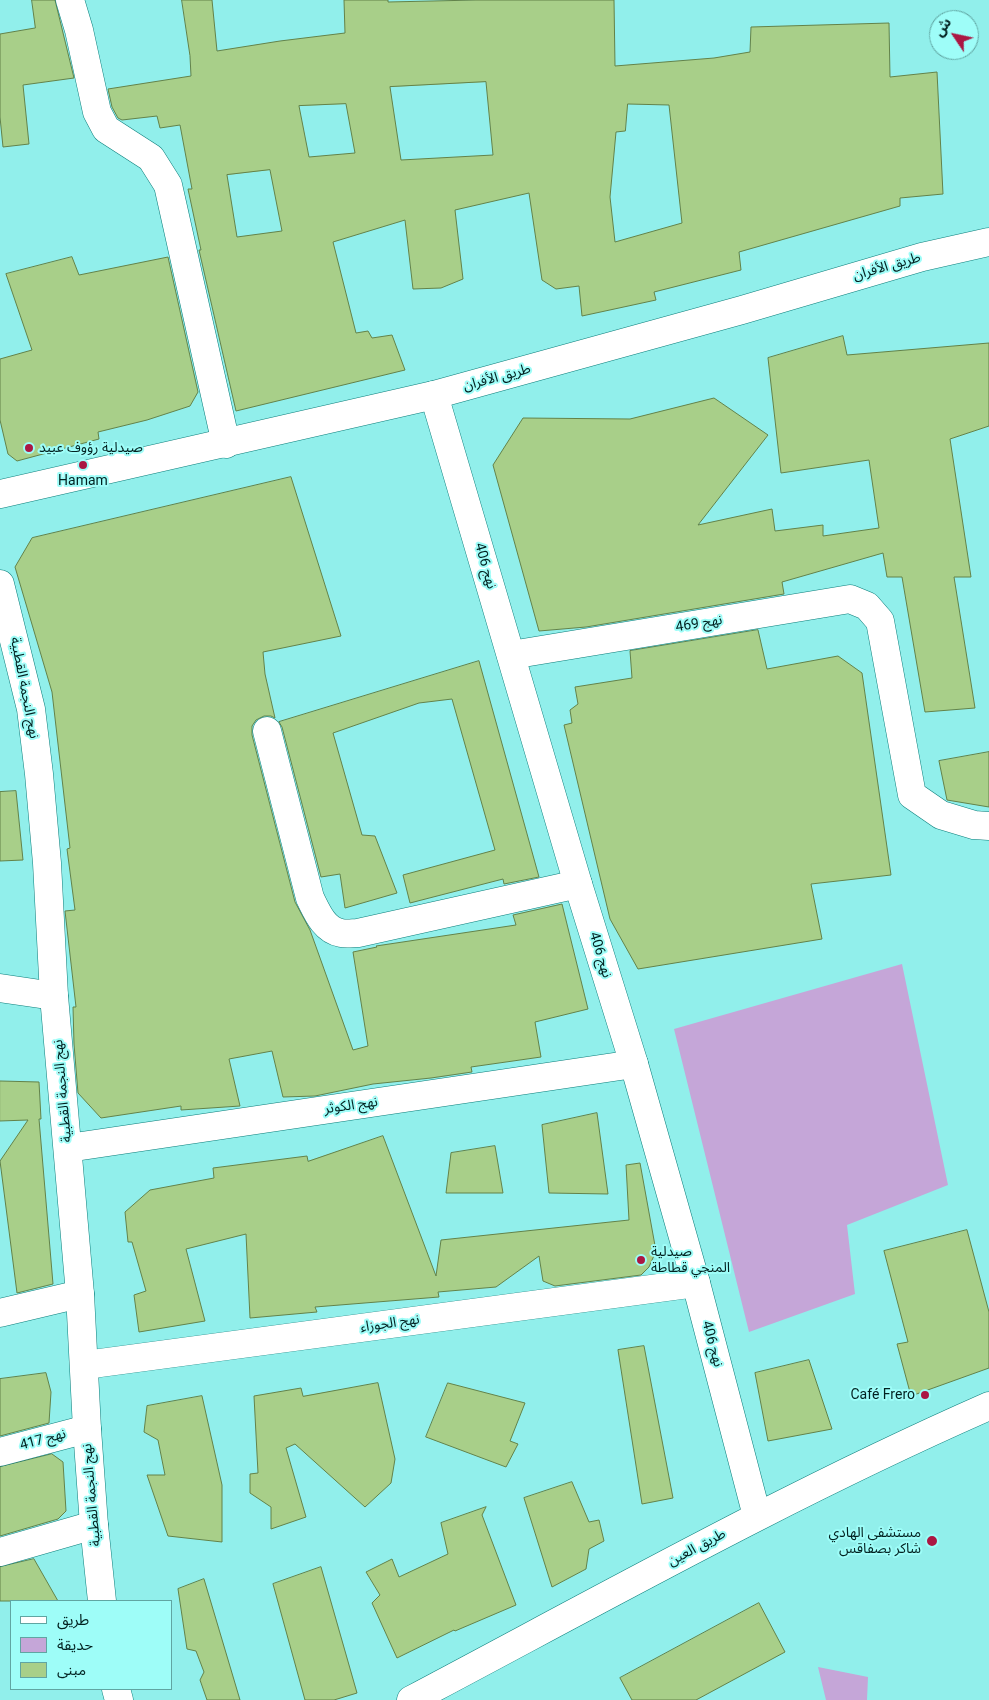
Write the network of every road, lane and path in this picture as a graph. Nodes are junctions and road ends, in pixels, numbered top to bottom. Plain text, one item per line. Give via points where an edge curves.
1 (70, 0) edge
2 (989, 242) edge
3 (434, 396) junction
4 (226, 444) junction
5 (0, 494) edge
6 (0, 584) edge
7 (511, 654) junction
8 (267, 731) dead end
9 (989, 826) edge
10 (578, 884) junction
11 (0, 988) edge
12 (54, 996) junction
13 (634, 1064) junction
14 (68, 1148) junction
15 (696, 1282) junction
16 (80, 1294) junction
17 (0, 1313) edge
18 (85, 1365) junction
19 (989, 1406) edge
20 (87, 1429) junction
21 (0, 1452) edge
22 (756, 1516) junction
23 (94, 1525) junction
24 (0, 1552) edge
25 (102, 1600) edge
26 (411, 1700) edge

1 - 4 street via 97,112 106,129 151,158 168,185
2 - 3 street, طريق الأفران via 922,257
3 - 4 street, طريق الأفران
3 - 7 street, نهج 406
4 - 5 street, طريق الأفران
6 - 12 street, نهج النجمة القطبية via 31,709 46,863
7 - 9 street, نهج 469 via 850,599 867,606 880,621 912,795 940,815
7 - 10 street, نهج 406
8 - 10 street via 310,898 328,927 341,933 358,933
10 - 13 street, نهج 406
11 - 12 street
12 - 14 street, نهج النجمة القطبية
13 - 14 street, نهج الكوثر
13 - 15 street, نهج 406
14 - 16 street, نهج النجمة القطبية
15 - 18 street, نهج الجوزاء
15 - 22 street, نهج 406
16 - 17 street
16 - 18 street, نهج النجمة القطبية
18 - 20 street, نهج النجمة القطبية
19 - 22 street, طريق العين
20 - 21 street, نهج 417
20 - 23 street, نهج النجمة القطبية
22 - 26 street, طريق العين
23 - 24 street
23 - 25 street, نهج النجمة القطبية

